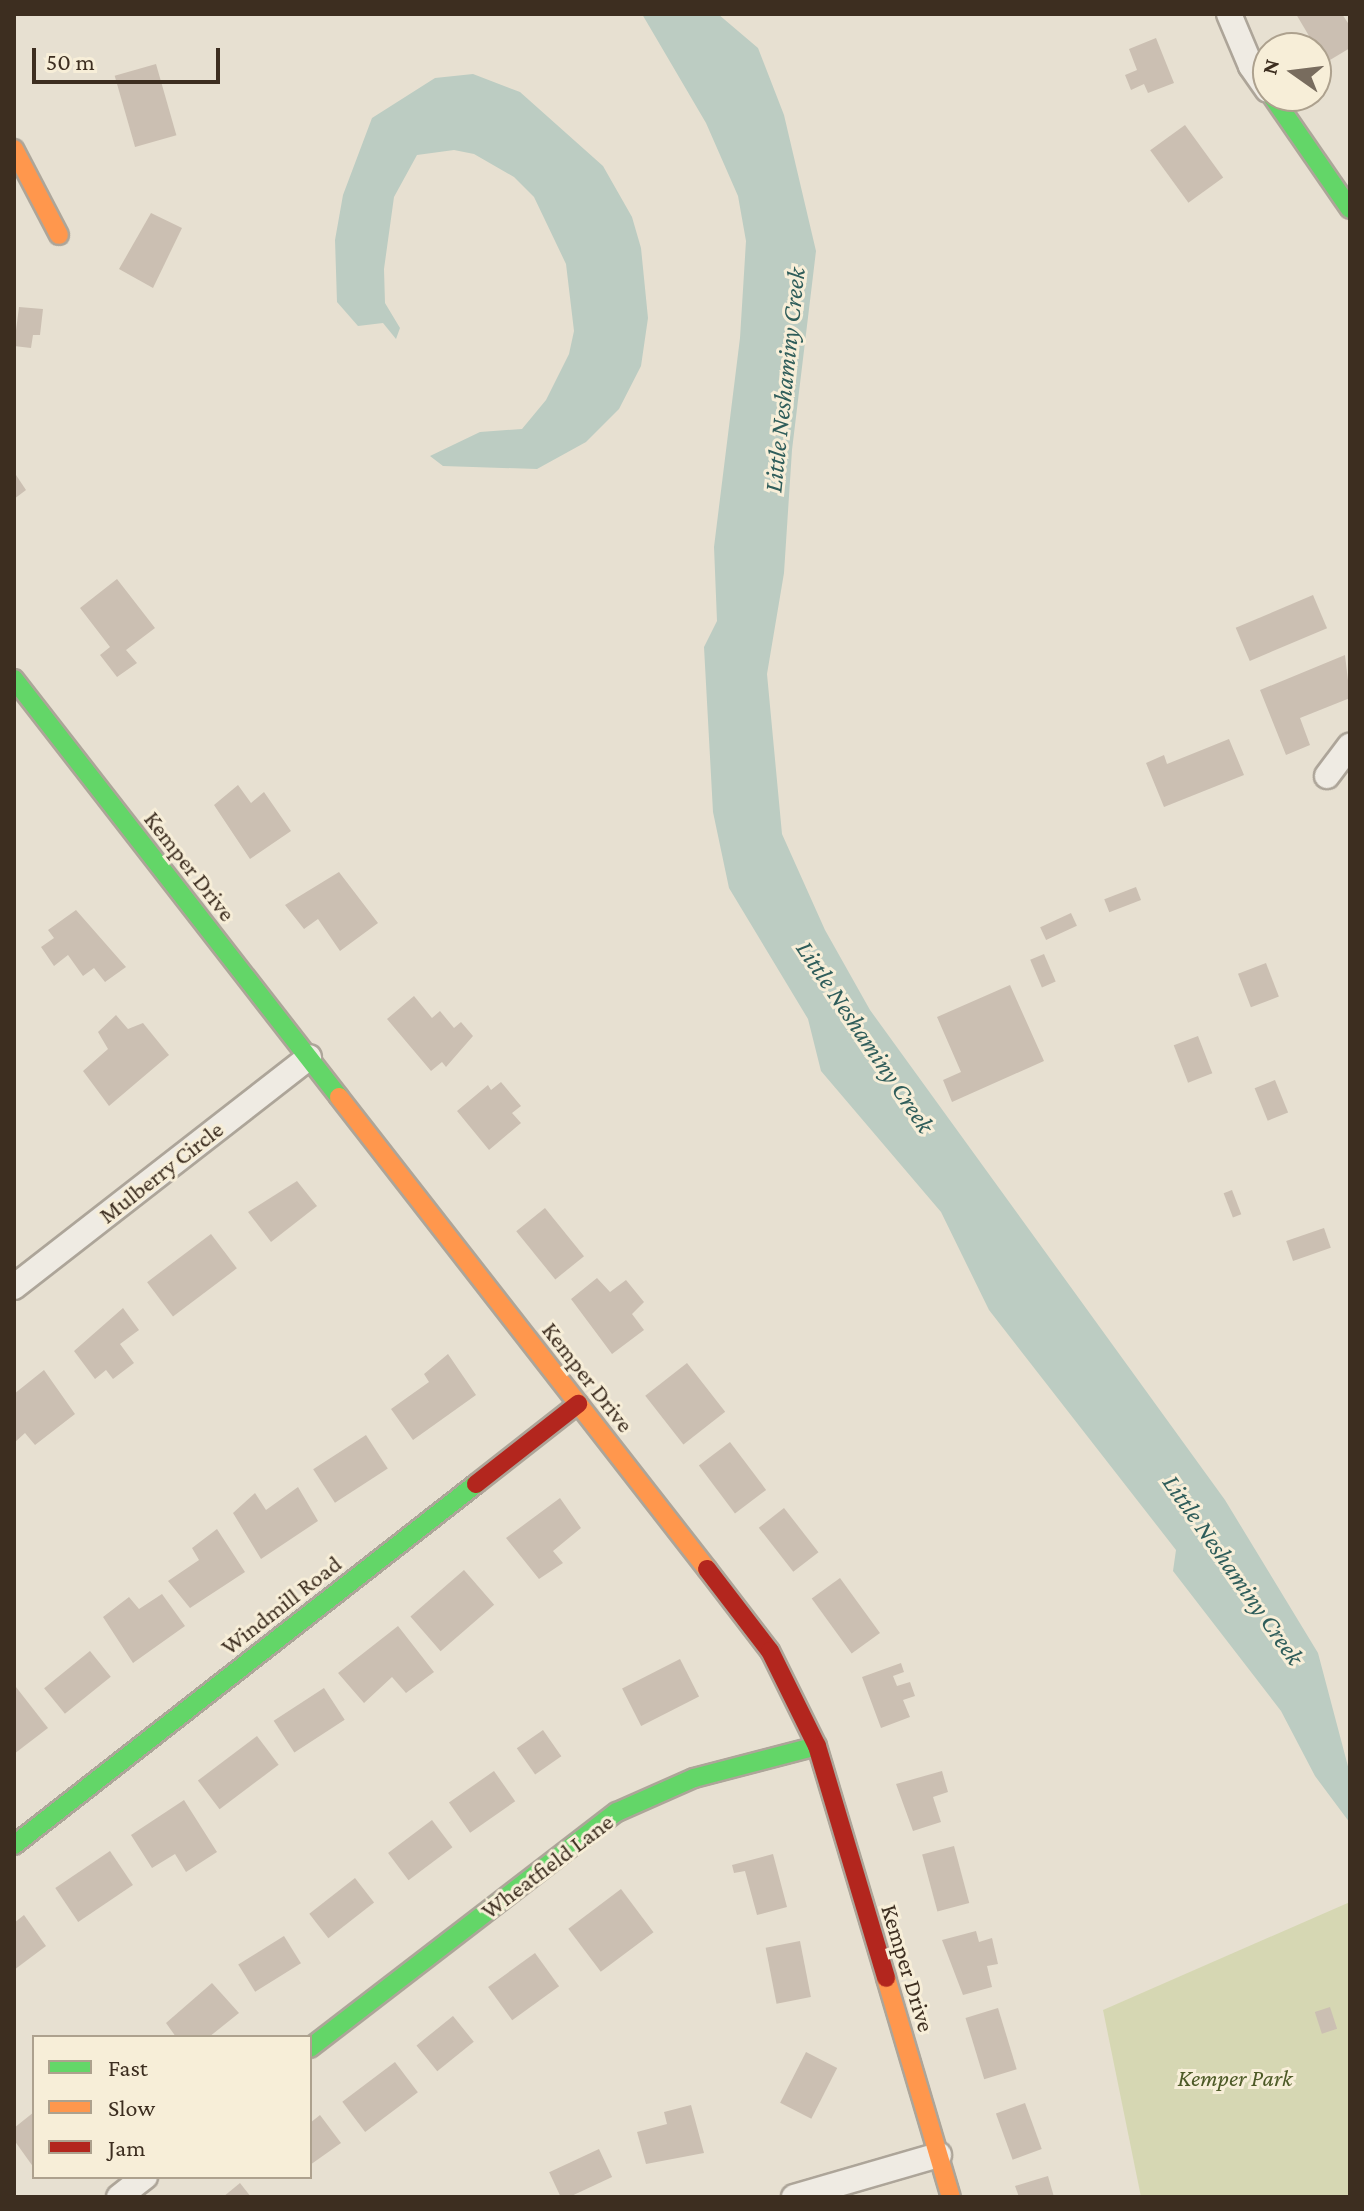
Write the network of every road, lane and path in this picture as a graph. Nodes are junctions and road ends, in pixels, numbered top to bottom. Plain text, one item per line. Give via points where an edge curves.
1 (1229, 14) edge
2 (1252, 67) edge
3 (1283, 112) edge
4 (14, 149) edge
5 (1350, 209) edge
6 (59, 235) dead end
7 (14, 679) edge
8 (23, 707) edge
9 (1350, 746) edge
10 (1327, 776) dead end
11 (309, 1057) junction
12 (14, 1287) edge
13 (578, 1404) junction
14 (817, 1746) junction
15 (14, 1845) edge
16 (312, 2046) edge
17 (939, 2155) junction
18 (142, 2179) edge
19 (119, 2197) edge
20 (794, 2197) edge
21 (951, 2197) edge

1 - 2 street
3 - 5 street
4 - 6 street
7 - 8 street, Kemper Drive
8 - 11 street, Kemper Drive
9 - 10 street
11 - 12 street, Mulberry Circle
11 - 13 street, Kemper Drive
13 - 14 street, Kemper Drive via 770,1651
13 - 15 street, Windmill Road
14 - 16 street, Wheatfield Lane via 694,1778 617,1812
14 - 17 street, Kemper Drive
17 - 20 street
17 - 21 street, Kemper Drive
18 - 19 street

